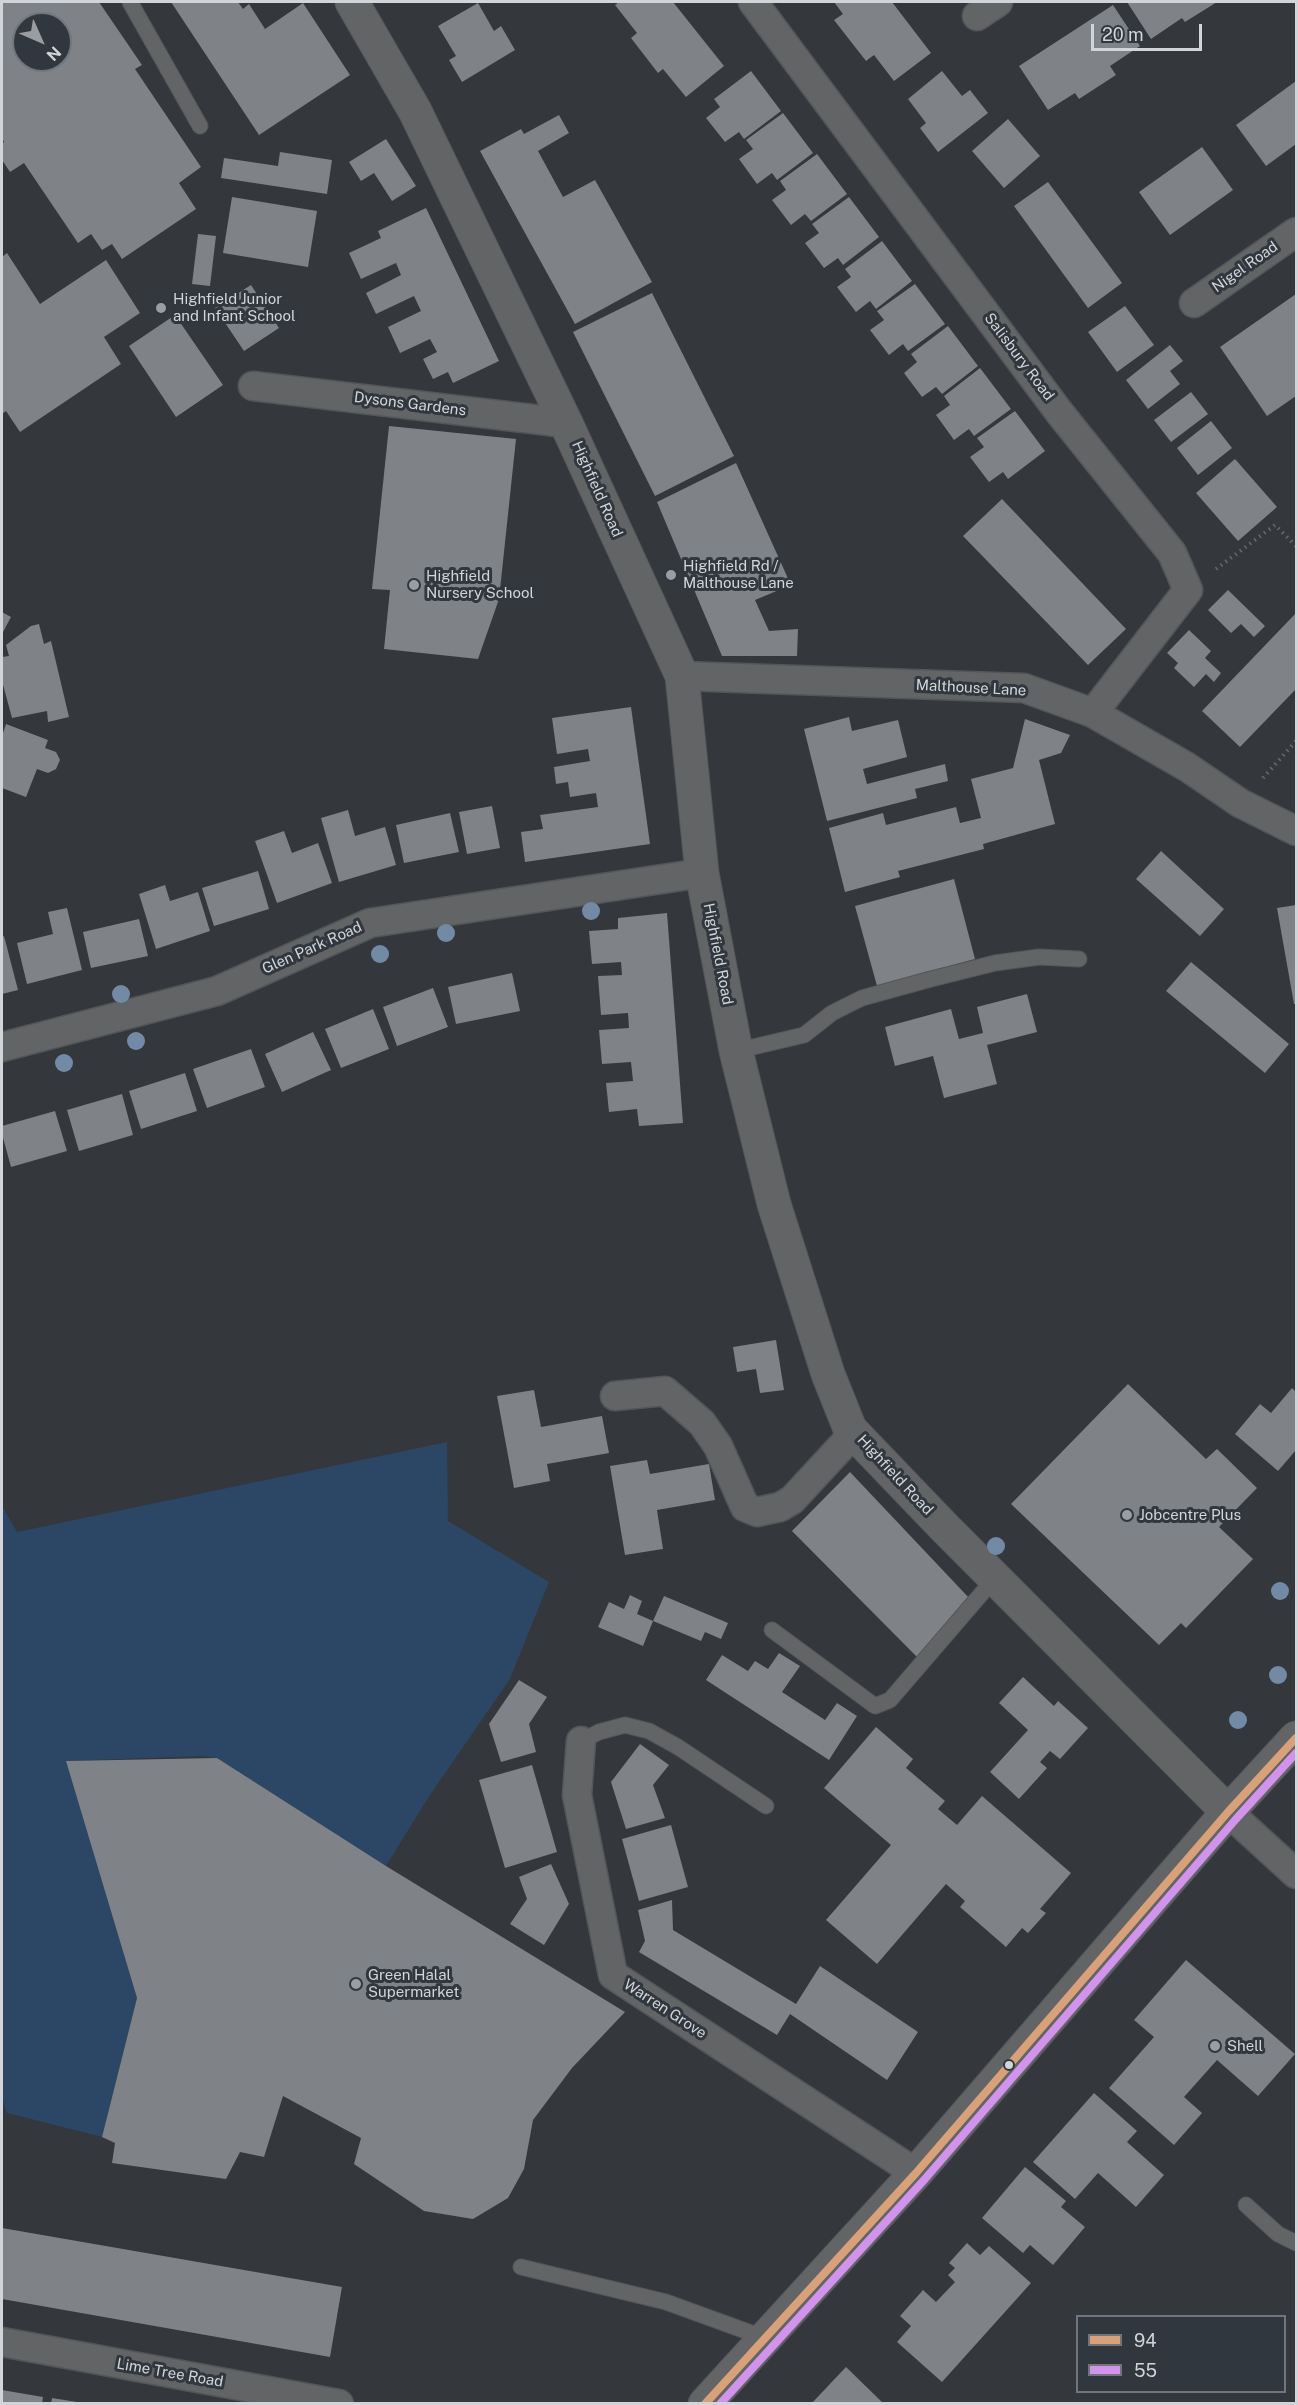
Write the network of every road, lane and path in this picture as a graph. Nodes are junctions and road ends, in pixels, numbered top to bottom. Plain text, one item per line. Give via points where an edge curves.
1 (130, 2) edge
2 (352, 2) edge
3 (753, 2) edge
4 (200, 126) dead end
5 (1296, 232) edge
6 (1194, 303) dead end
7 (253, 386) dead end
8 (567, 423) junction
9 (1296, 546) edge
10 (1188, 590) junction
11 (682, 676) junction
12 (1093, 713) junction
13 (1296, 741) edge
14 (1240, 803) junction
15 (1296, 831) edge
16 (702, 873) junction
17 (1079, 959) dead end
18 (2, 1047) edge
19 (736, 1051) junction
20 (615, 1396) dead end
21 (854, 1432) junction
22 (995, 1578) junction
23 (772, 1630) dead end
24 (1296, 1737) edge
25 (581, 1741) joint
26 (766, 1806) dead end
27 (1228, 1812) junction
28 (1296, 1874) edge
29 (915, 2173) junction
30 (1246, 2205) dead end
31 (1296, 2243) edge
32 (521, 2267) dead end
33 (765, 2338) junction
34 (2, 2342) edge
35 (339, 2403) edge
36 (705, 2403) edge

1 - 4 lane
2 - 8 main road, Highfield Road via 415,111
3 - 10 street, Salisbury Road via 1059,412 1172,554
5 - 6 street, Nigel Road
7 - 8 street, Dysons Gardens
8 - 11 main road, Highfield Road
9 - 10 path via 1275,525
10 - 12 street
11 - 12 street, Malthouse Lane via 1024,688
11 - 16 main road, Highfield Road
12 - 14 street, Malthouse Lane via 1187,767
13 - 14 path
14 - 15 street, Malthouse Lane
16 - 18 street, Glen Park Road via 370,923 217,991
16 - 19 main road, Highfield Road
17 - 19 lane via 1039,957 931,979 862,998 832,1013 804,1035
19 - 21 main road, Highfield Road via 774,1204 828,1374
20 - 21 street via 665,1391 702,1423 718,1446 745,1507 757,1512 780,1508 792,1500
21 - 22 main road, Highfield Road
22 - 23 lane via 890,1700 875,1706
22 - 27 main road, Highfield Road
24 - 27 main road
25 - 26 lane via 625,1725 649,1731
25 - 29 street, Warren Grove via 577,1795 613,1975
27 - 28 street
27 - 29 main road
29 - 33 main road
30 - 31 lane via 1278,2234
32 - 33 lane via 666,2302
33 - 36 main road
34 - 35 street, Lime Tree Road

